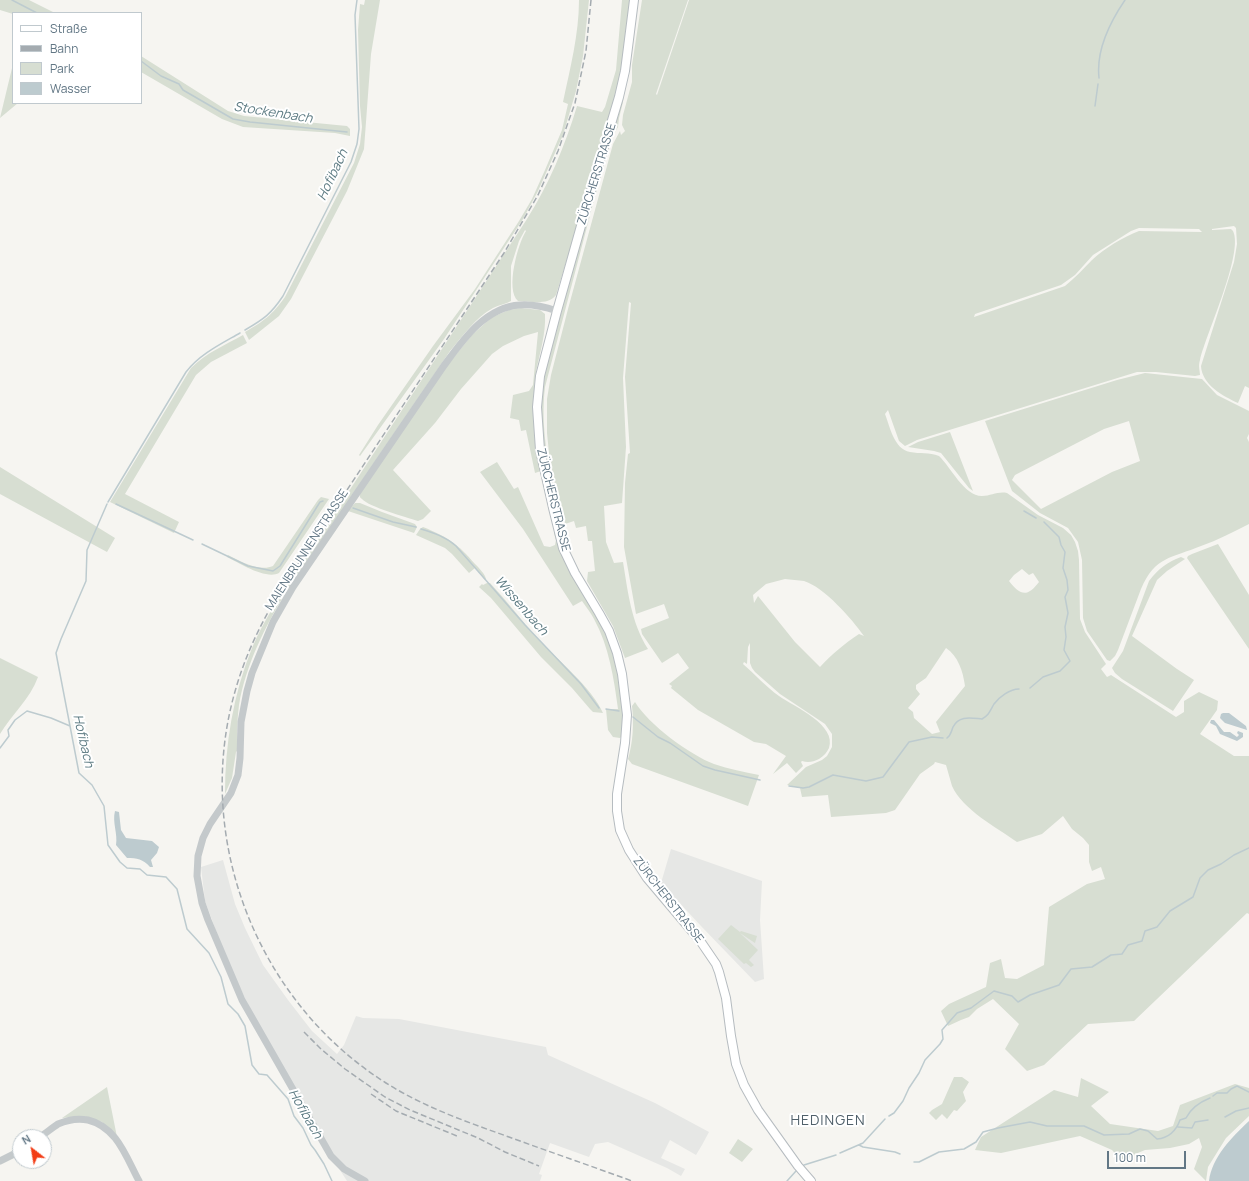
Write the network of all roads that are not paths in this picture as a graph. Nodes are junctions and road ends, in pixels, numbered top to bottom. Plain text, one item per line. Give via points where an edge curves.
1 (634, 0) edge
2 (557, 311) junction
3 (51, 1129) edge
4 (12, 1155) edge
5 (0, 1161) edge
6 (139, 1181) edge
7 (365, 1181) edge
8 (811, 1181) edge

1 - 2 main road, ZÜRCHERSTRASSE via 619,97
2 - 7 street, MAIENBRUNNENSTRASSE via 533,305 510,306 492,314 470,333 442,367 293,587 273,622 252,672 244,706 240,766 235,784 205,834 199,852 197,876 202,903 242,1000 331,1156 344,1169
2 - 8 main road, ZÜRCHERSTRASSE via 540,376 537,407 540,450 563,548 609,631 622,674 627,715 617,794 620,830 647,878 701,942 716,964 726,998 734,1052 742,1080 758,1110
3 - 6 street via 58,1124 83,1119 103,1126 117,1140
4 - 5 street

